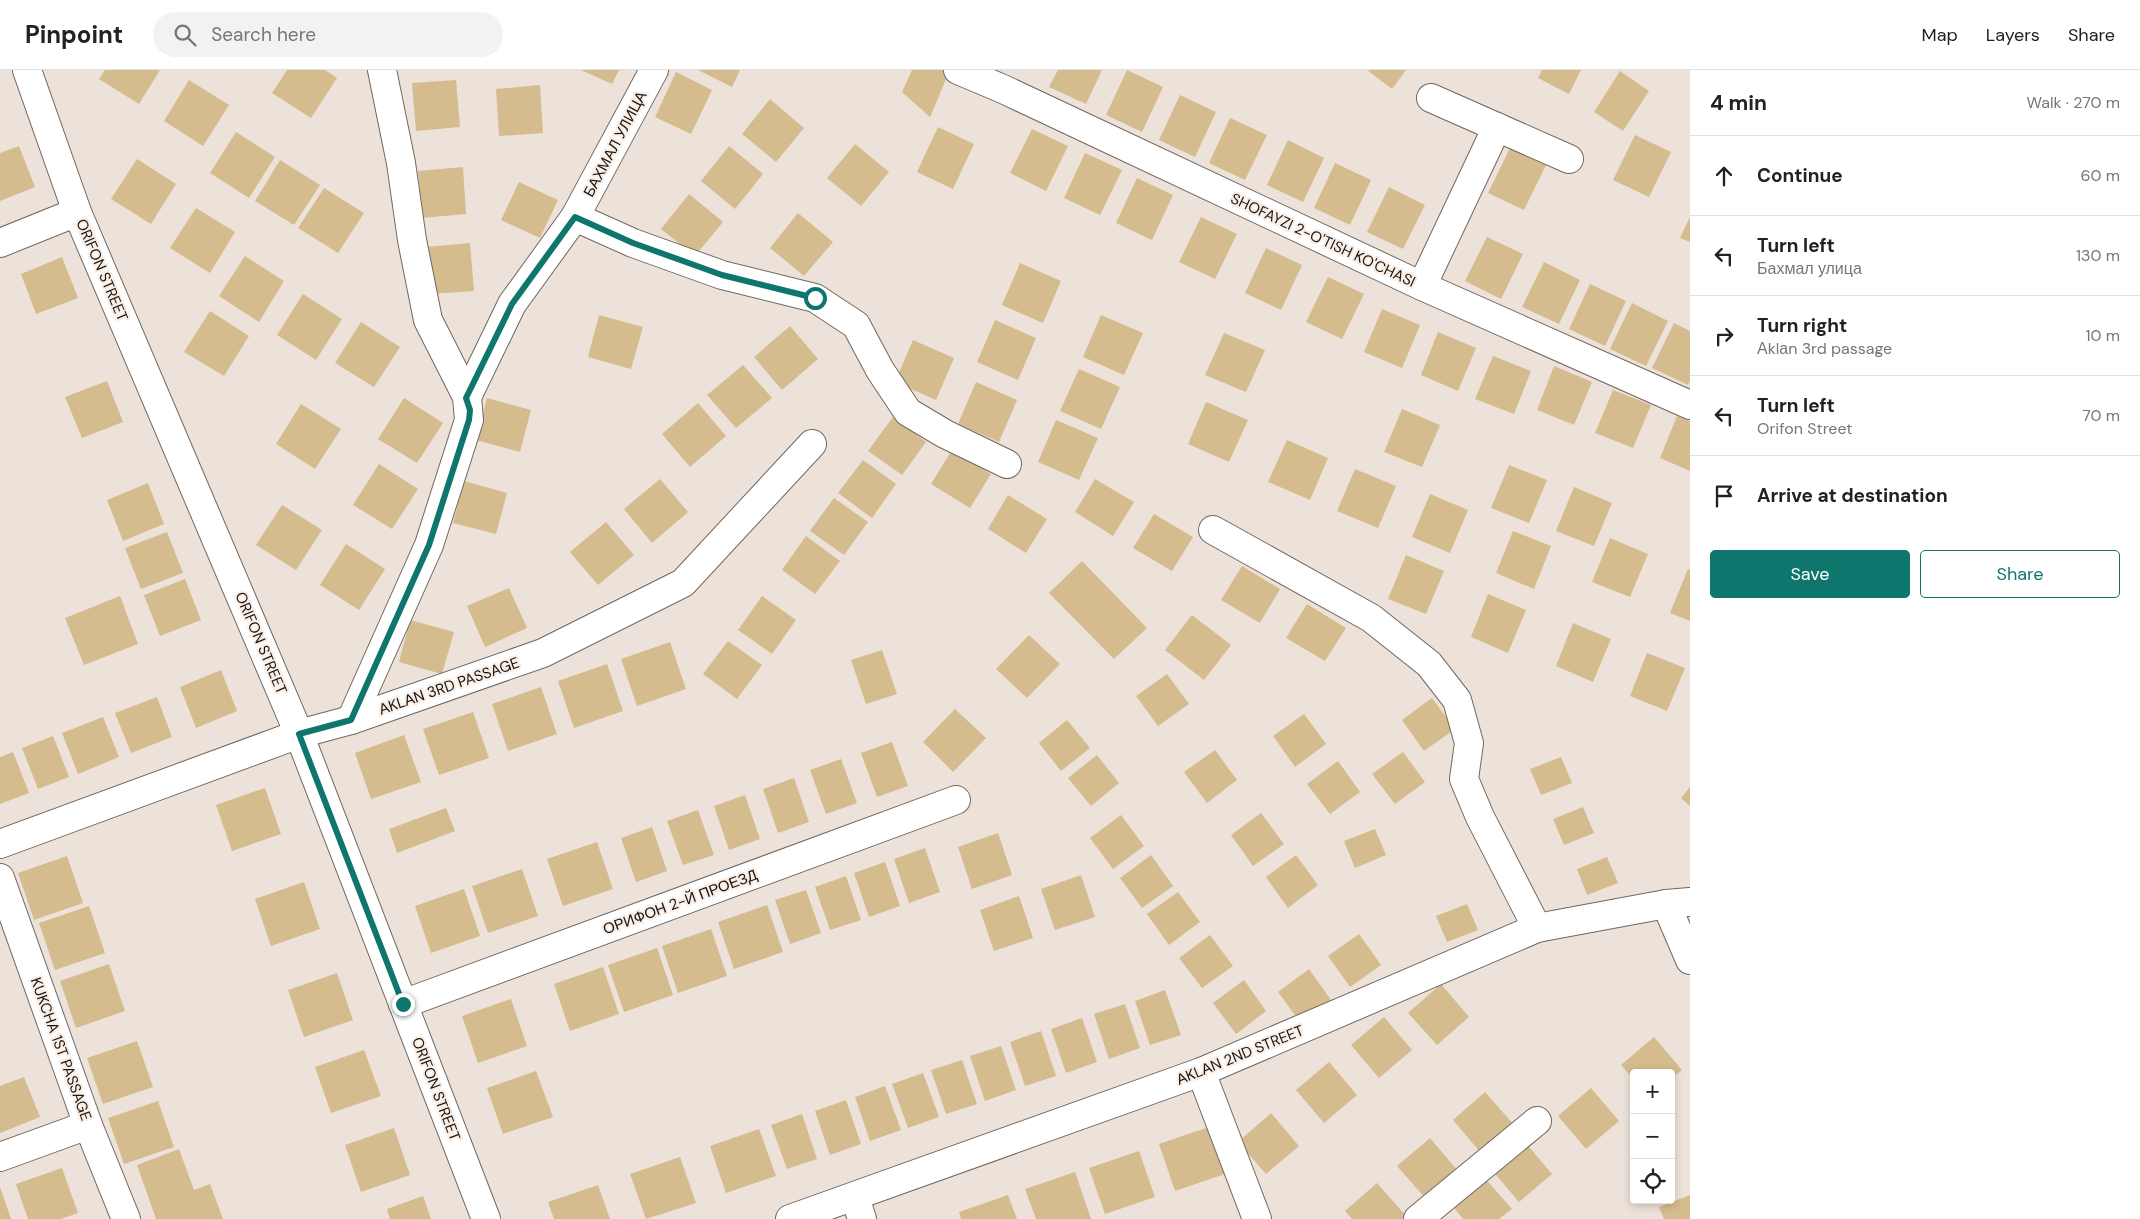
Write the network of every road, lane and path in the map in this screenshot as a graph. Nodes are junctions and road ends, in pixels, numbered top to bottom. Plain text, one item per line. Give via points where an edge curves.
1 (27, 70) edge
2 (382, 70) edge
3 (654, 70) edge
4 (958, 70) edge
5 (1431, 98) dead end
6 (1497, 127) junction
7 (1569, 159) dead end
8 (78, 212) junction
9 (575, 217) junction
10 (0, 243) edge
11 (1422, 286) junction
12 (467, 397) junction
13 (1690, 405) edge
14 (812, 444) dead end
15 (1007, 464) dead end
16 (1213, 530) dead end
17 (351, 720) junction
18 (299, 734) junction
19 (956, 800) dead end
20 (0, 844) edge
21 (0, 878) edge
22 (1678, 903) edge
23 (1537, 928) junction
24 (1690, 960) edge
25 (403, 1004) junction
26 (1201, 1072) junction
27 (1537, 1121) dead end
28 (88, 1125) junction
29 (0, 1157) edge
30 (859, 1208) edge
31 (126, 1219) edge
32 (486, 1219) edge
33 (790, 1219) edge
34 (1257, 1219) edge
35 (1418, 1219) edge

1 - 8 street, ORIFON STREET
2 - 12 street, БАХМАЛ УЛИЦА via 428,320
3 - 9 street, БАХМАЛ УЛИЦА
4 - 11 street, SHOFAYZI 2-O'TISH KO'CHASI
5 - 6 street
6 - 7 street
6 - 11 street
8 - 10 street
8 - 18 street, ORIFON STREET
9 - 12 street, БАХМАЛ УЛИЦА via 512,304
9 - 15 street via 633,243 722,275 815,298 856,325 908,412
11 - 13 street, SHOFAYZI 2-O'TISH KO'CHASI
12 - 17 street, БАХМАЛ УЛИЦА via 469,420 429,545
14 - 17 street, АKLАN 3RD PASSAGE via 683,583 543,653
16 - 23 street via 1371,618 1429,664 1457,700 1469,743 1464,779 1480,818
17 - 18 street, АKLАN 3RD PASSAGE
18 - 20 street, АKLАN 3RD PASSAGE
18 - 25 street, ORIFON STREET
19 - 25 street, ОРИФОН 2-Й ПРОЕЗД
21 - 28 street, KUKCHA 1ST PASSAGE
22 - 23 street, АKLАN 2ND STREET
22 - 24 street
23 - 26 street, АKLАN 2ND STREET
25 - 32 street, ORIFON STREET
26 - 30 street, АKLАN 2ND STREET
26 - 34 street
27 - 35 street
28 - 29 street
28 - 31 street, KUKCHA 1ST PASSAGE
30 - 33 street, АKLАN 2ND STREET

